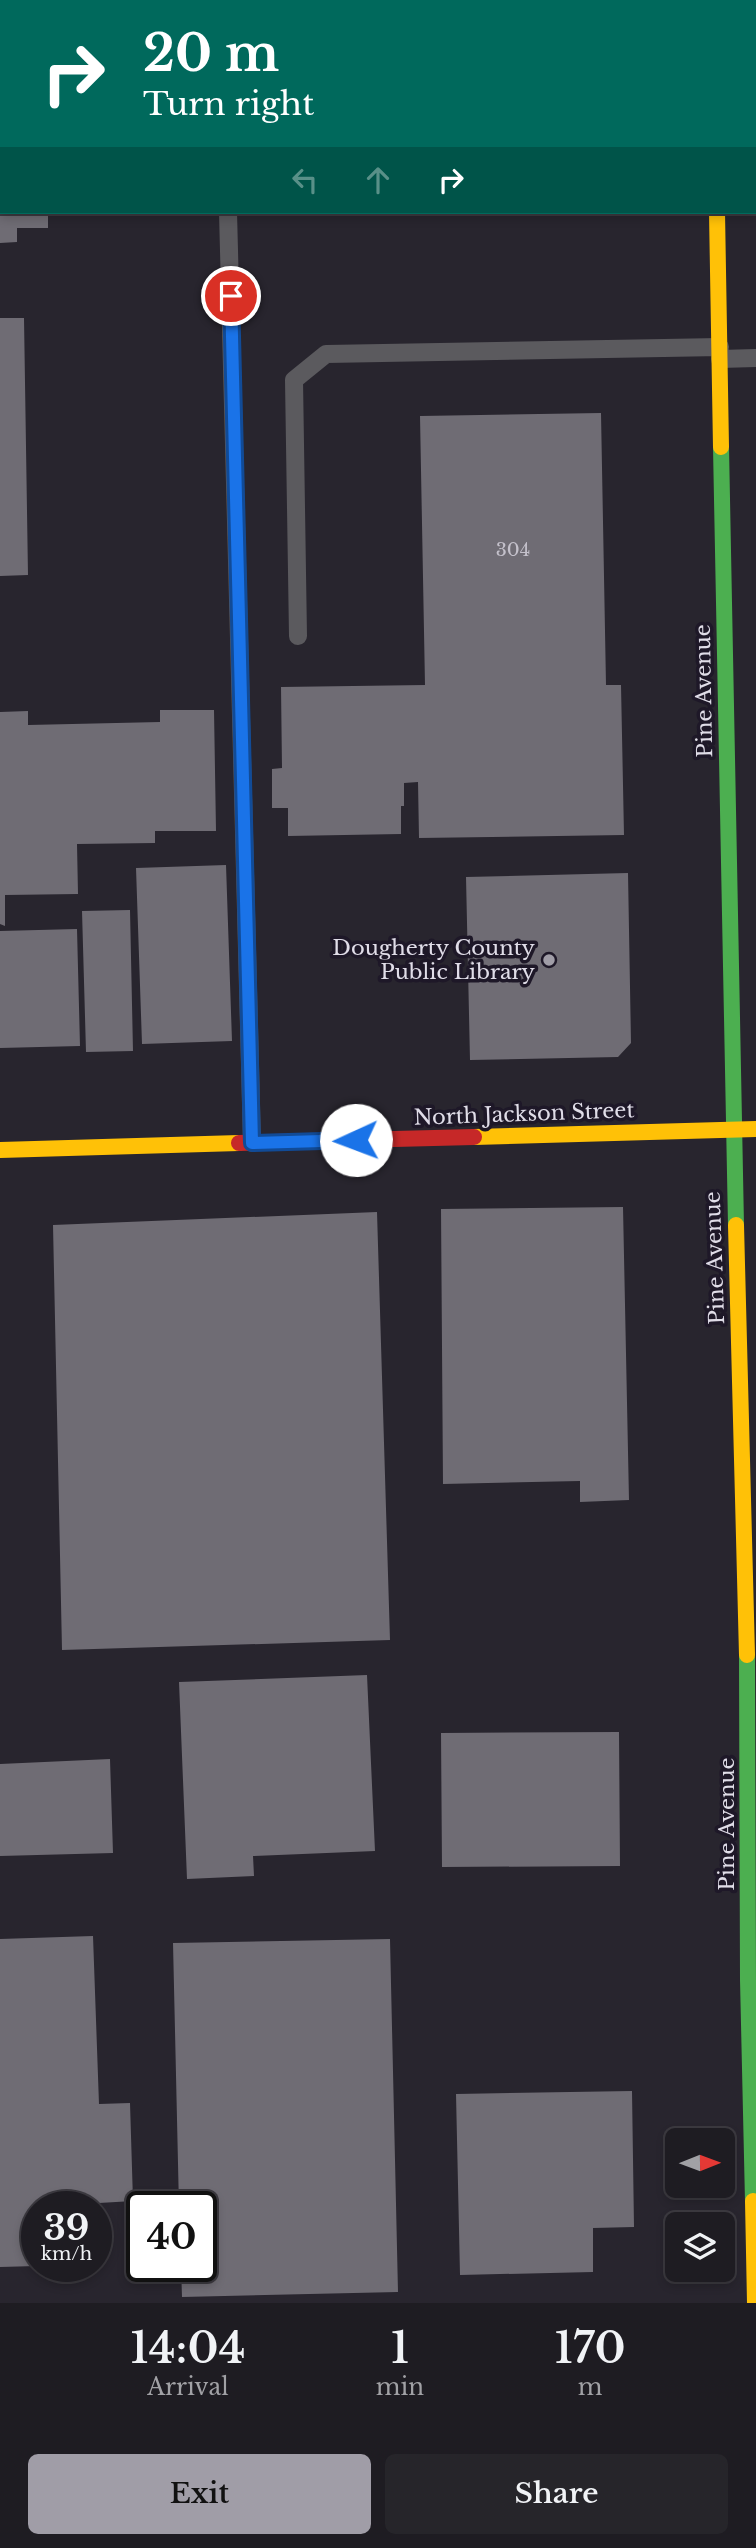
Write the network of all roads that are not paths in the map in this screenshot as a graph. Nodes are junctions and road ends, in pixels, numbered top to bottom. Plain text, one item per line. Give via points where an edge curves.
1 (229, 214) edge
2 (717, 214) edge
3 (720, 353) junction
4 (756, 358) edge
5 (298, 636) dead end
6 (756, 1129) edge
7 (733, 1130) junction
8 (252, 1143) junction
9 (0, 1150) edge
10 (748, 1400) edge
11 (750, 1557) edge
12 (755, 2303) edge

1 - 8 lane
2 - 3 main road, Pine Avenue
3 - 4 lane
3 - 5 lane via 326,354 294,380
3 - 7 main road, Pine Avenue
6 - 7 main road, North Jackson Street
7 - 8 main road, North Jackson Street
7 - 10 main road, Pine Avenue
8 - 9 main road, North Jackson Street
10 - 11 main road, Pine Avenue
11 - 12 main road, Pine Avenue via 748,1980

